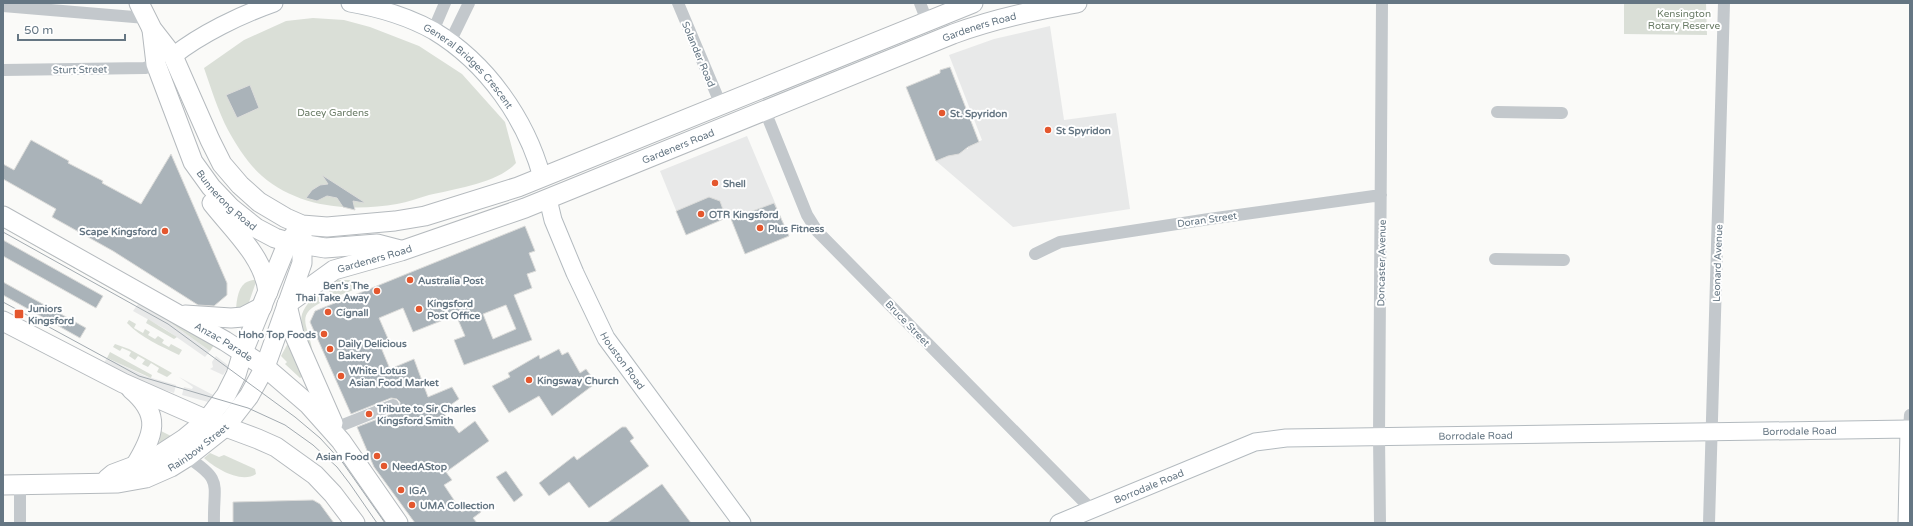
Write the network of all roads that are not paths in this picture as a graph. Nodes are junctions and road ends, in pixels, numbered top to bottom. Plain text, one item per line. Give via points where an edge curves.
1 (274, 3) edge
2 (350, 3) edge
3 (445, 3) edge
4 (468, 3) edge
5 (678, 3) edge
6 (920, 3) edge
7 (973, 3) edge
8 (1078, 3) edge
9 (1382, 3) edge
10 (1724, 3) edge
11 (3, 6) edge
12 (146, 17) edge
13 (927, 21) junction
14 (433, 31) junction
15 (450, 42) junction
16 (165, 60) junction
17 (3, 70) edge
18 (720, 105) junction
19 (765, 110) junction
20 (1497, 112) dead end
21 (1562, 112) dead end
22 (193, 162) junction
23 (542, 177) junction
24 (1381, 195) junction
25 (548, 199) junction
26 (3, 216) edge
27 (302, 225) junction
28 (296, 244) junction
29 (401, 251) junction
30 (1035, 254) dead end
31 (1495, 259) dead end
32 (1564, 260) dead end
33 (265, 299) junction
34 (287, 304) junction
35 (178, 315) junction
36 (3, 321) edge
37 (243, 352) junction
38 (265, 368) junction
39 (124, 383) junction
40 (393, 405) dead end
41 (207, 420) junction
42 (1910, 422) edge
43 (225, 427) junction
44 (1713, 432) junction
45 (338, 434) junction
46 (1379, 436) junction
47 (188, 457) junction
48 (135, 466) junction
49 (101, 484) junction
50 (11, 485) edge
51 (1091, 509) junction
52 (20, 523) edge
53 (214, 523) edge
54 (355, 523) edge
55 (398, 523) edge
56 (742, 523) edge
57 (1059, 523) edge
58 (1380, 523) edge
59 (1709, 523) edge
60 (1907, 523) edge

1 - 16 street via 253,10
2 - 14 street, General Bridges Crescent via 410,20
3 - 14 street
4 - 15 street
5 - 18 street, Solander Road
6 - 13 street
7 - 13 main road
8 - 19 main road, Gardeners Road via 1033,10 986,22
9 - 24 street, Doncaster Avenue
10 - 44 street, Leonard Avenue
11 - 12 street
12 - 16 main road, Bunnerong Road
13 - 18 main road
14 - 15 street, General Bridges Crescent
15 - 23 street, General Bridges Crescent via 505,98 524,129
16 - 17 street, Sturt Street via 145,68
16 - 22 main road, Bunnerong Road
16 - 27 main road, Bunnerong Road via 222,164 259,202
18 - 23 main road
19 - 25 main road, Gardeners Road
19 - 51 street, Bruce Street via 807,215 817,231
20 - 21 street
22 - 28 main road, Bunnerong Road via 211,187 231,208 256,228
22 - 33 main road via 208,198 261,265 267,281
23 - 25 street, Houston Road
23 - 27 main road via 425,216 327,227
24 - 30 street, Doran Street via 1060,242
24 - 46 street, Doncaster Avenue
25 - 29 main road, Gardeners Road
25 - 56 street, Houston Road via 553,220 575,273 606,338
26 - 35 main road, Anzac Parade
27 - 28 main road
28 - 29 main road, Bunnerong Road via 325,248 377,244
28 - 33 main road
28 - 34 main road via 302,263
29 - 34 main road, Gardeners Road via 334,270
31 - 32 street
33 - 35 main road via 243,317
33 - 37 main road
34 - 38 main road
34 - 45 main road via 299,348
35 - 37 main road, Anzac Parade
36 - 39 main road
37 - 38 main road, Anzac Parade
37 - 41 main road via 233,382
38 - 43 main road, Rainbow Street via 249,396
38 - 45 main road, Anzac Parade via 308,404
39 - 41 main road
39 - 48 main road via 139,396 152,416 150,440
40 - 45 street
41 - 43 main road
41 - 48 main road, Rainbow Street via 184,440
42 - 44 street, Borrodale Road
42 - 60 street
43 - 47 main road, Rainbow Street
43 - 54 main road via 258,439 315,475
44 - 46 street, Borrodale Road
44 - 59 street, Leonard Avenue
45 - 55 main road, Anzac Parade
46 - 51 street, Borrodale Road via 1286,438 1255,442
46 - 58 street, Doncaster Avenue
47 - 49 main road, Rainbow Street via 146,478 118,484
47 - 53 street via 209,472 214,479
48 - 49 main road, Rainbow Street via 113,474
49 - 50 main road, Rainbow Street
50 - 52 street
51 - 57 street, Borrodale Road

